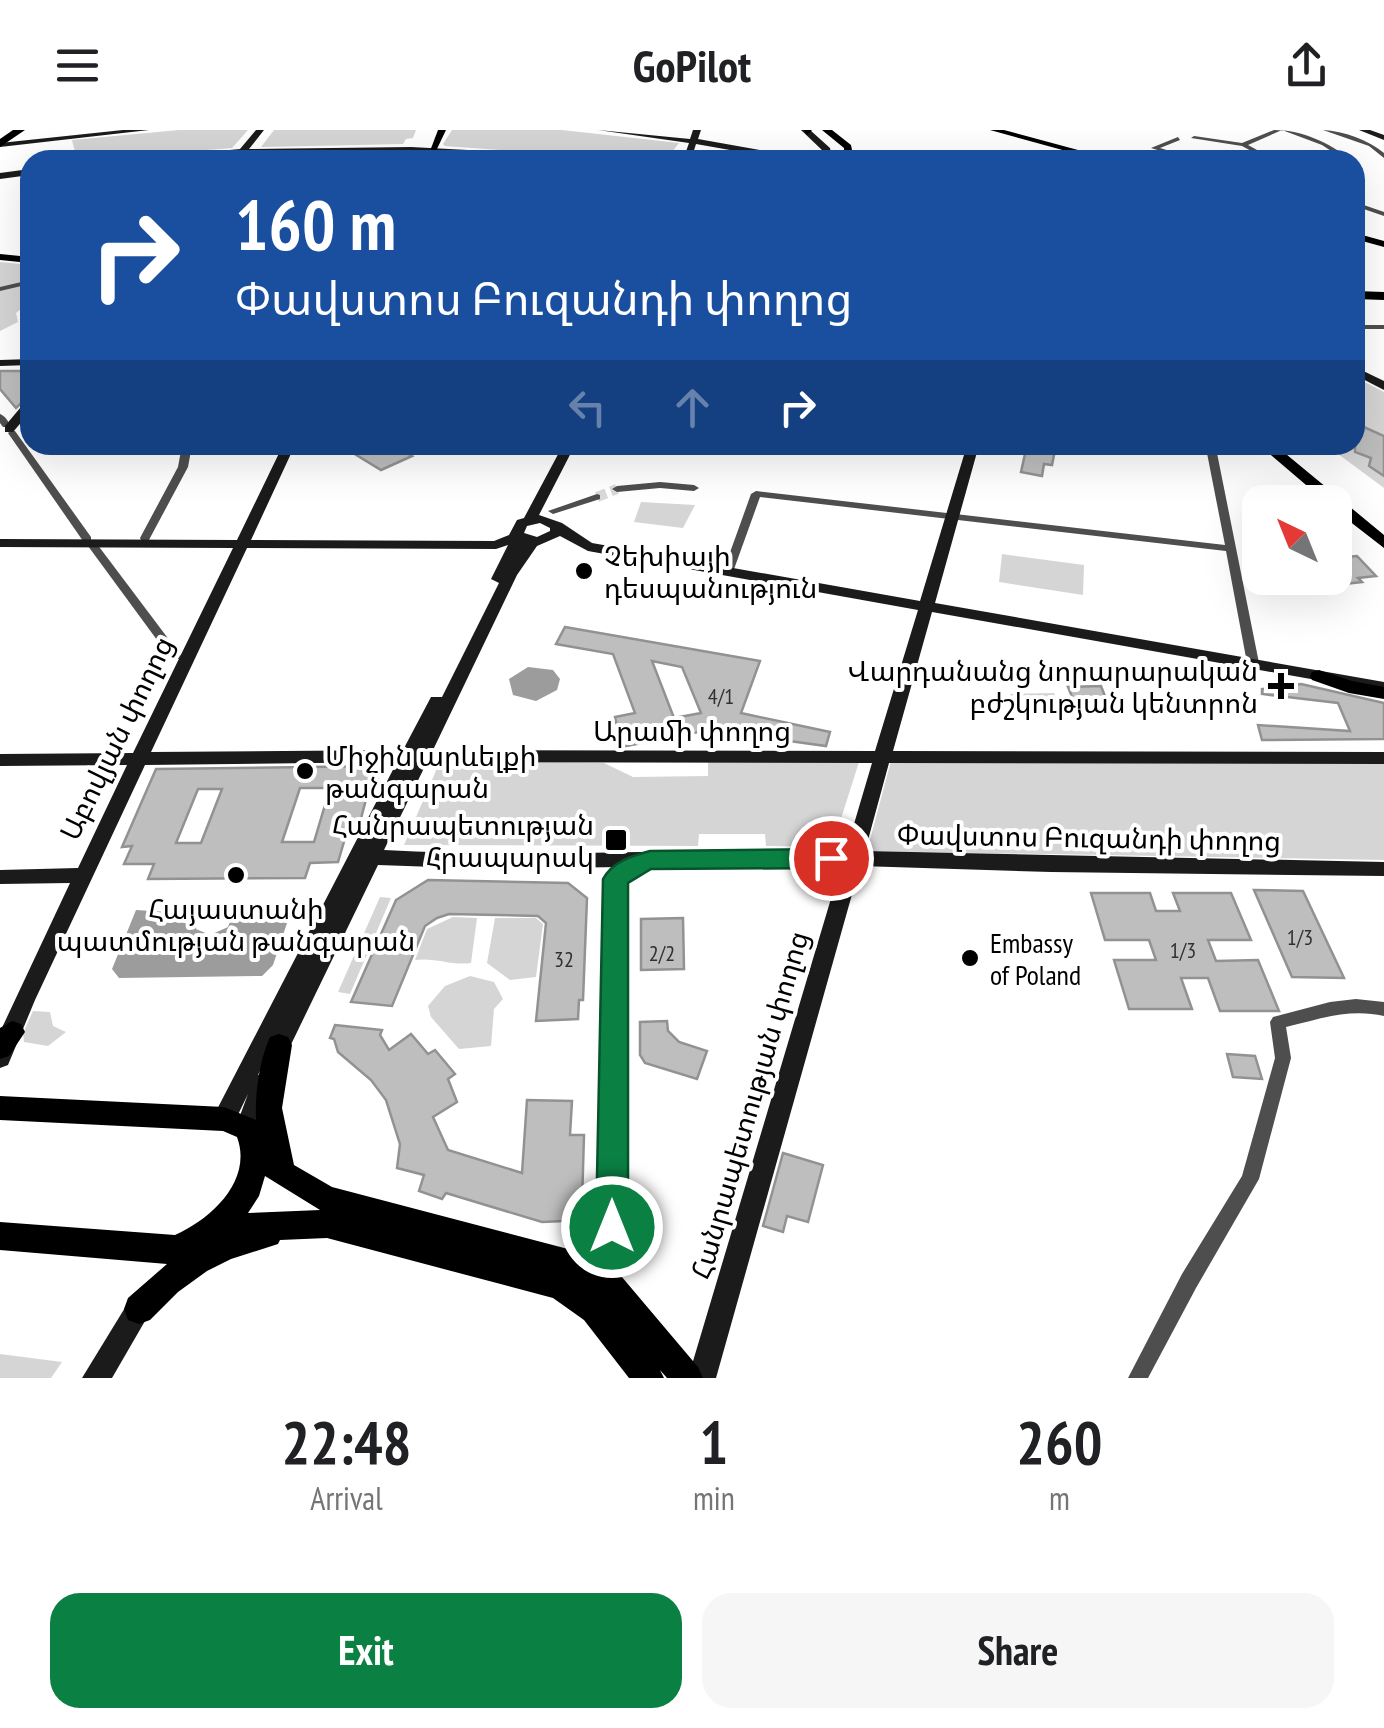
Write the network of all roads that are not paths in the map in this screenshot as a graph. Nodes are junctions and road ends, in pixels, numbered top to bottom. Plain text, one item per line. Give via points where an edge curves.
1 (11, 130) edge
2 (20, 130) edge
3 (141, 130) edge
4 (260, 130) edge
5 (428, 130) edge
6 (442, 130) edge
7 (602, 130) edge
8 (700, 130) edge
9 (809, 130) edge
10 (826, 130) edge
11 (982, 130) edge
12 (994, 130) edge
13 (1281, 130) edge
14 (1326, 130) edge
15 (1363, 130) edge
16 (1010, 135) junction
17 (1194, 138) dead end
18 (1384, 138) edge
19 (1178, 140) dead end
20 (696, 141) junction
21 (0, 142) edge
22 (1242, 144) junction
23 (421, 148) junction
24 (736, 148) junction
25 (433, 149) junction
26 (245, 150) edge
27 (376, 150) edge
28 (446, 150) edge
29 (693, 150) edge
30 (747, 150) edge
31 (750, 150) edge
32 (827, 150) edge
33 (836, 150) edge
34 (848, 150) edge
35 (1063, 150) edge
36 (1070, 150) edge
37 (1159, 150) edge
38 (1253, 150) edge
39 (1333, 150) edge
40 (1384, 156) edge
41 (25, 455) edge
42 (185, 455) edge
43 (284, 455) edge
44 (567, 455) edge
45 (570, 455) edge
46 (969, 455) edge
47 (1212, 455) edge
48 (1278, 455) edge
49 (1293, 455) edge
50 (694, 488) dead end
51 (617, 489) tunnel mouth
52 (597, 497) tunnel mouth
53 (951, 518) junction
54 (530, 520) junction
55 (554, 520) junction
56 (1384, 532) edge
57 (527, 539) junction
58 (150, 540) junction
59 (244, 541) junction
60 (0, 543) edge
61 (1384, 543) edge
62 (588, 547) junction
63 (1231, 550) junction
64 (728, 572) junction
65 (925, 606) junction
66 (175, 656) dead end
67 (1253, 663) junction
68 (1319, 676) joint
69 (1384, 690) edge
70 (415, 756) junction
71 (883, 758) junction
72 (1384, 758) edge
73 (140, 759) junction
74 (0, 760) edge
75 (372, 857) junction
76 (852, 858) junction
77 (650, 860) junction
78 (569, 861) junction
79 (1384, 869) edge
80 (83, 875) junction
81 (0, 877) edge
82 (616, 879) junction
83 (1384, 1009) edge
84 (6, 1040) edge
85 (278, 1045) junction
86 (0, 1058) edge
87 (0, 1108) edge
88 (242, 1133) junction
89 (282, 1173) junction
90 (310, 1224) junction
91 (215, 1229) junction
92 (0, 1236) edge
93 (176, 1250) junction
94 (606, 1280) junction
95 (138, 1309) junction
96 (595, 1309) junction
97 (96, 1378) edge
98 (648, 1378) edge
99 (687, 1378) edge
100 (702, 1378) edge
101 (1138, 1378) edge

1 - 21 highway
2 - 21 highway
3 - 21 street
4 - 26 street
5 - 23 main road
6 - 25 main road
7 - 20 street
8 - 20 street
9 - 32 street
9 - 33 main road
10 - 34 main road
11 - 16 main road
12 - 16 main road
13 - 22 street
13 - 39 street
14 - 40 street
15 - 18 street
16 - 35 main road
16 - 36 main road
17 - 22 street
19 - 37 street via 1154,148
20 - 24 street
20 - 29 street
22 - 38 street
23 - 25 street
23 - 27 street
24 - 30 street
24 - 31 street
25 - 28 street
41 - 66 street
42 - 58 street
43 - 59 street, Աբովյան փողոց
44 - 54 street
45 - 55 street
46 - 53 street, Հանրապետության փողոց
47 - 63 street
48 - 61 main road
49 - 56 main road
50 - 51 street
52 - 55 street
53 - 63 street
53 - 64 street via 756,494
53 - 65 street, Հանրապետության փողոց
54 - 55 street
54 - 57 street via 516,528
55 - 57 street via 554,536
55 - 62 street
57 - 59 street via 496,546
57 - 62 street
57 - 70 street
58 - 59 street
58 - 60 street
59 - 73 street, Աբովյան փողոց
62 - 64 street
63 - 67 street
64 - 65 street
65 - 67 street
65 - 71 street, Հանրապետության փողոց
67 - 68 street
68 - 69 main road
70 - 71 street, Արամի փողոց
70 - 73 street, Արամի փողոց
70 - 75 street
70 - 88 street
71 - 72 street, Արամի փողոց
71 - 76 street, Հանրապետության փողոց
73 - 74 street, Արամի փողոց
73 - 80 street, Աբովյան փողոց
75 - 78 street, Փավստոս Բուզանդի փողոց
75 - 85 street
76 - 77 street, Փավստոս Բուզանդի փողոց
76 - 79 street, Փավստոս Բուզանդի փողոց
76 - 100 street, Հանրապետության փողոց
77 - 78 street, Փավստոս Բուզանդի փողոց
77 - 82 street
78 - 82 street
80 - 81 street
80 - 84 street, Աբովյան փողոց
82 - 94 street via 612,1252
83 - 101 street via 1338,1005 1278,1022 1283,1058 1250,1178
84 - 86 street, Աբովյան փողոց
85 - 88 street
85 - 89 main road via 266,1109
87 - 88 main road
88 - 89 main road
88 - 91 main road via 248,1187
89 - 94 main road via 326,1199
90 - 91 main road
90 - 95 main road via 212,1250 186,1264
90 - 96 main road via 560,1285
91 - 93 main road
92 - 93 main road
93 - 95 street
94 - 96 main road
94 - 99 main road
95 - 97 street
96 - 98 main road

